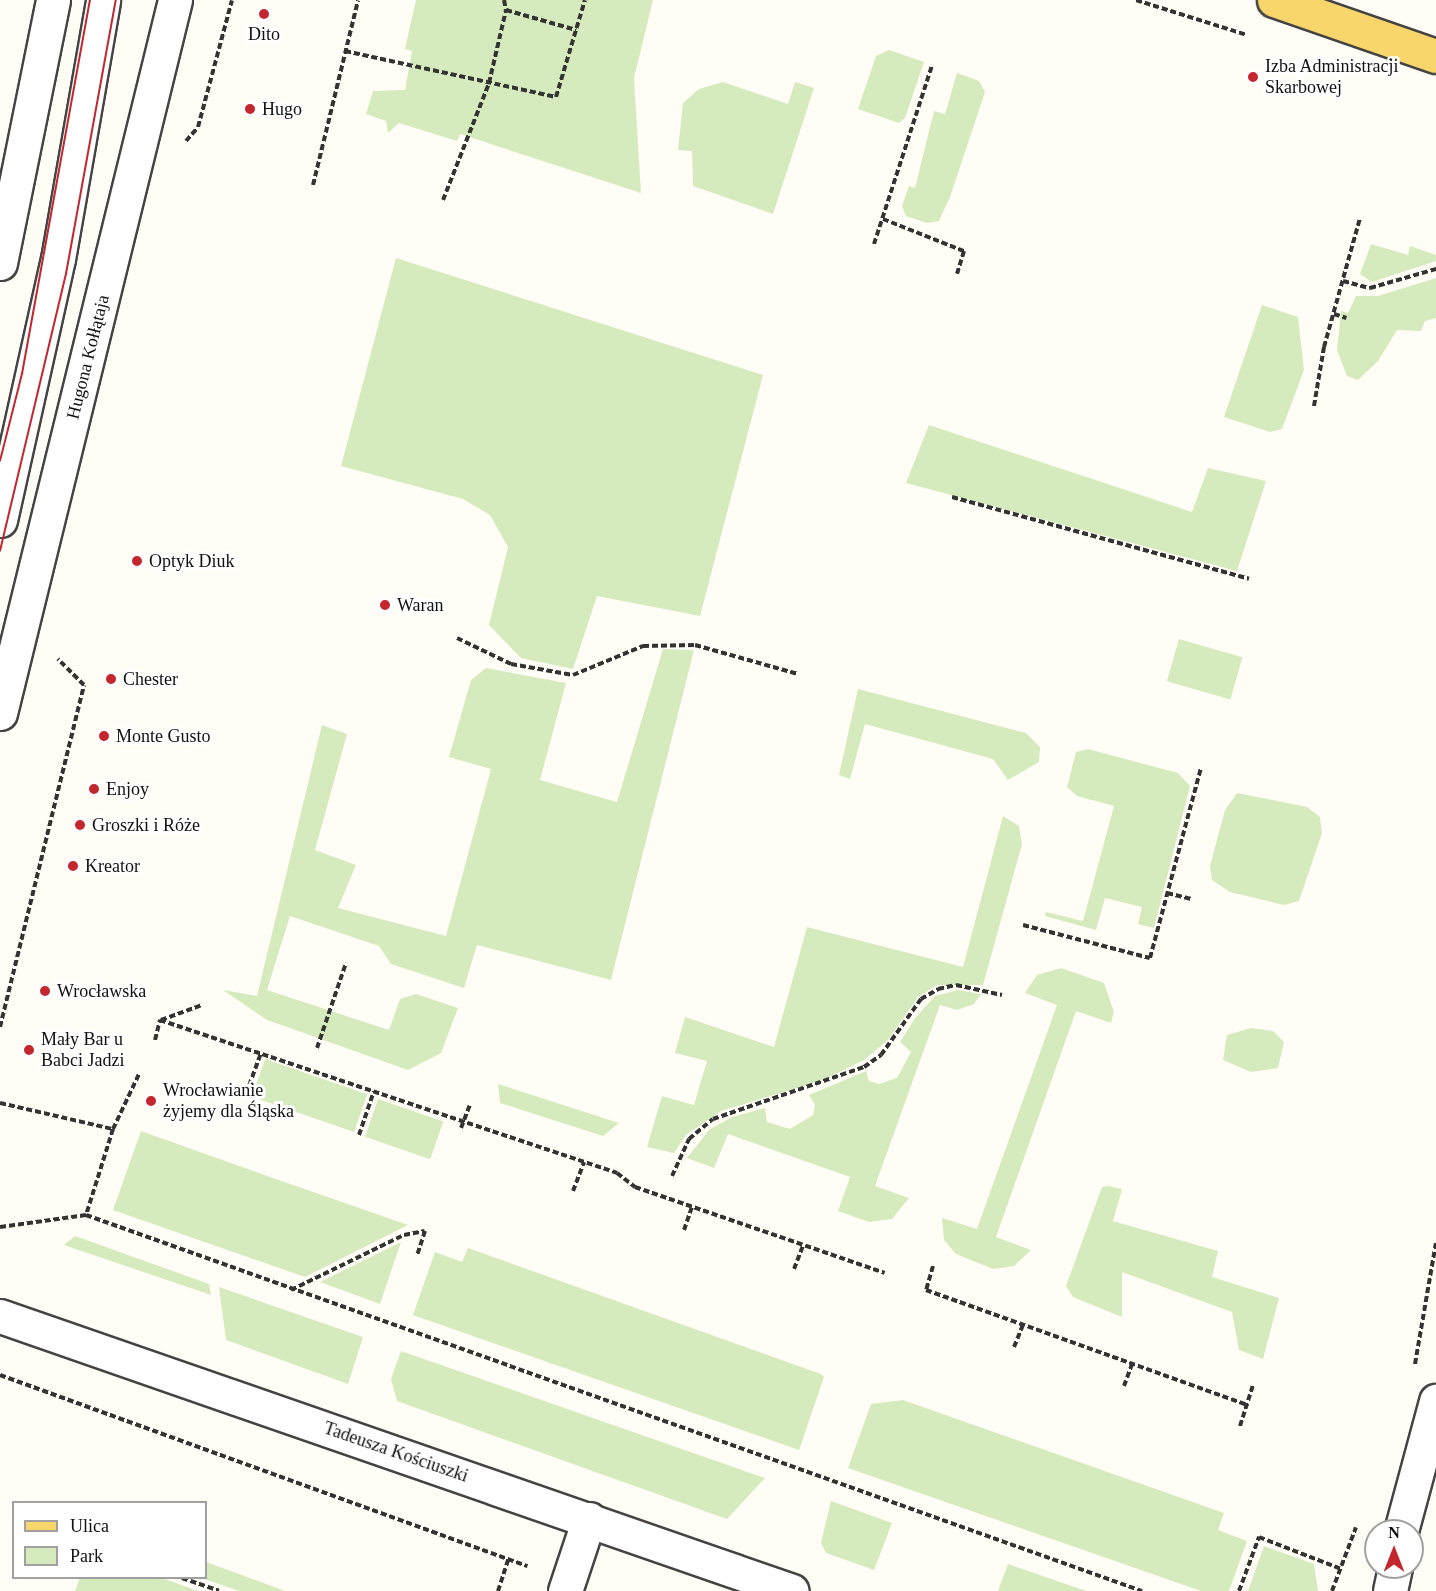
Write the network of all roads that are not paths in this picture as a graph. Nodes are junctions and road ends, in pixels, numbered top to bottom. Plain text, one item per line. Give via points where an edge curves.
1 (53, 0) edge
2 (103, 0) edge
3 (175, 0) edge
4 (1274, 0) edge
5 (1436, 56) edge
6 (0, 264) edge
7 (0, 520) edge
8 (0, 713) edge
9 (0, 1316) edge
10 (1436, 1401) edge
11 (590, 1519) junction
12 (1404, 1519) edge
13 (565, 1591) edge
14 (792, 1591) edge

1 - 6 street
2 - 7 street via 58,259
3 - 8 street, Hugona Kołłątaja
4 - 5 main road
9 - 11 street, Tadeusza Kościuszki
10 - 12 street
11 - 13 street
11 - 14 street, Tadeusza Kościuszki

